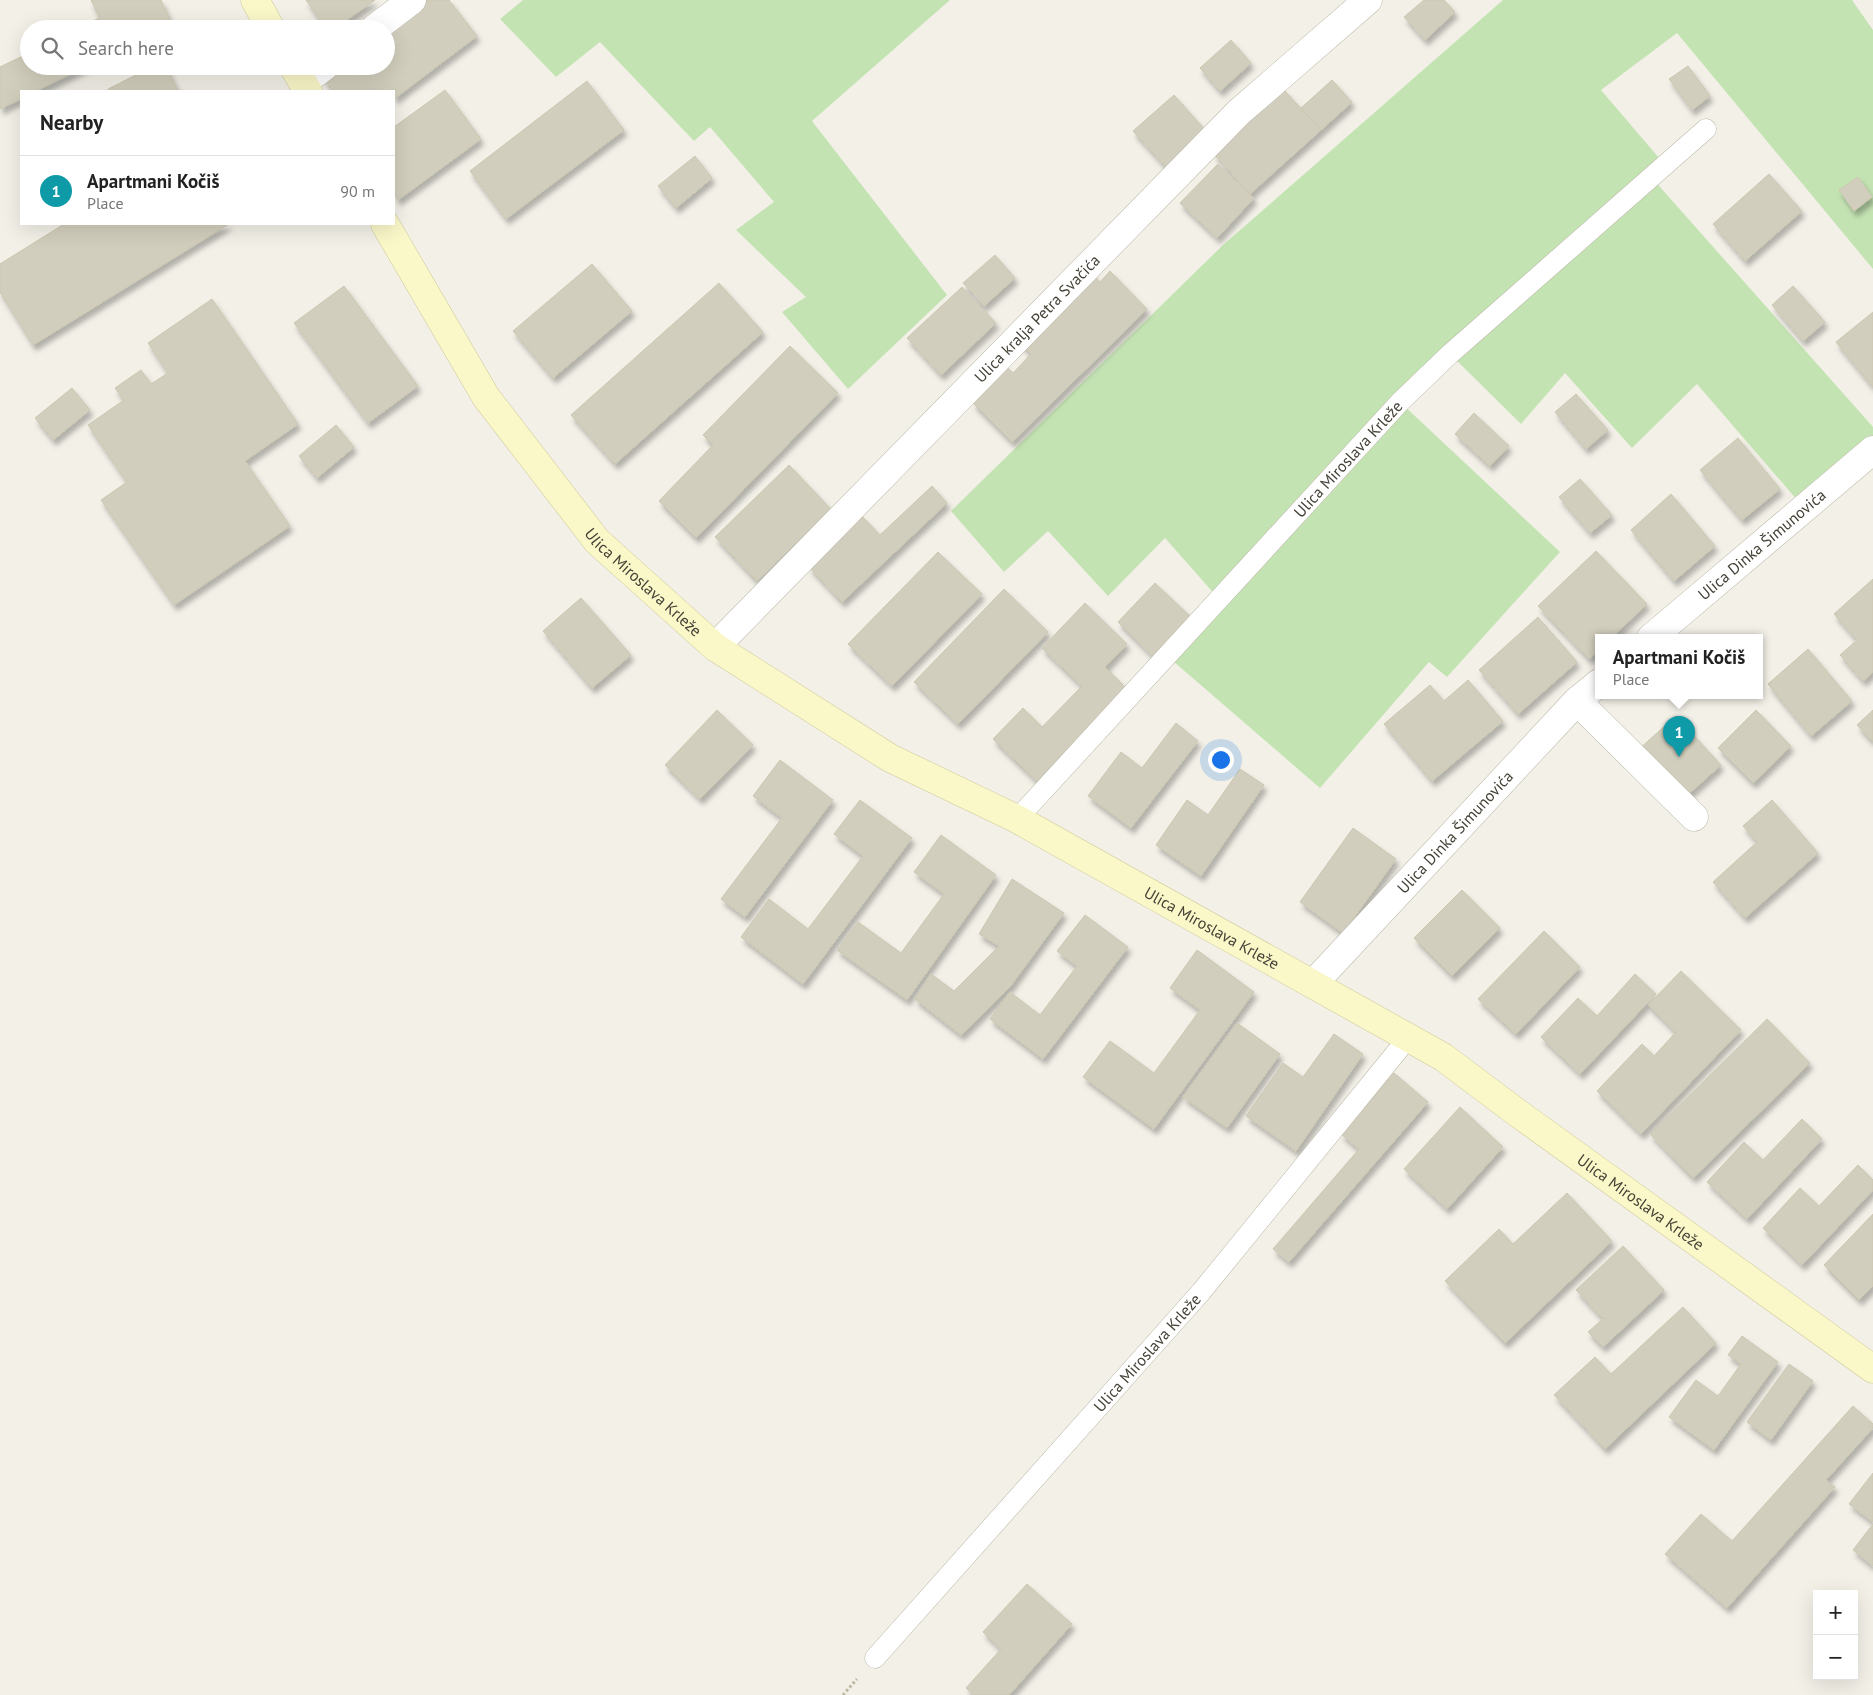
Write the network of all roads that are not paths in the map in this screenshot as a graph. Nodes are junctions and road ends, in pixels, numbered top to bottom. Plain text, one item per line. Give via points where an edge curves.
1 (255, 0) edge
2 (412, 0) edge
3 (1368, 0) edge
4 (266, 20) edge
5 (386, 20) edge
6 (1706, 129) dead end
7 (386, 225) edge
8 (1873, 450) edge
9 (1656, 634) edge
10 (715, 647) junction
11 (1595, 686) edge
12 (1578, 701) junction
13 (1694, 817) dead end
14 (1017, 818) junction
15 (1313, 984) junction
16 (1408, 1038) junction
17 (1873, 1369) edge
18 (875, 1658) dead end

1 - 4 main road
2 - 5 street
3 - 10 street, Ulica kralja Petra Svačića via 1239,112
6 - 14 lane, Ulica Miroslava Krleže via 1450,354 1400,402
7 - 10 main road, Ulica Miroslava Krleže via 486,397 597,541
8 - 9 street, Ulica Dinka Šimunovića
10 - 14 main road, Ulica Miroslava Krleže via 890,758
11 - 12 street, Ulica Dinka Šimunovića
12 - 13 street
12 - 15 street, Ulica Dinka Šimunovića
14 - 15 main road, Ulica Miroslava Krleže
15 - 16 main road, Ulica Miroslava Krleže
16 - 17 main road, Ulica Miroslava Krleže via 1443,1057
16 - 18 lane, Ulica Miroslava Krleže via 1201,1292

